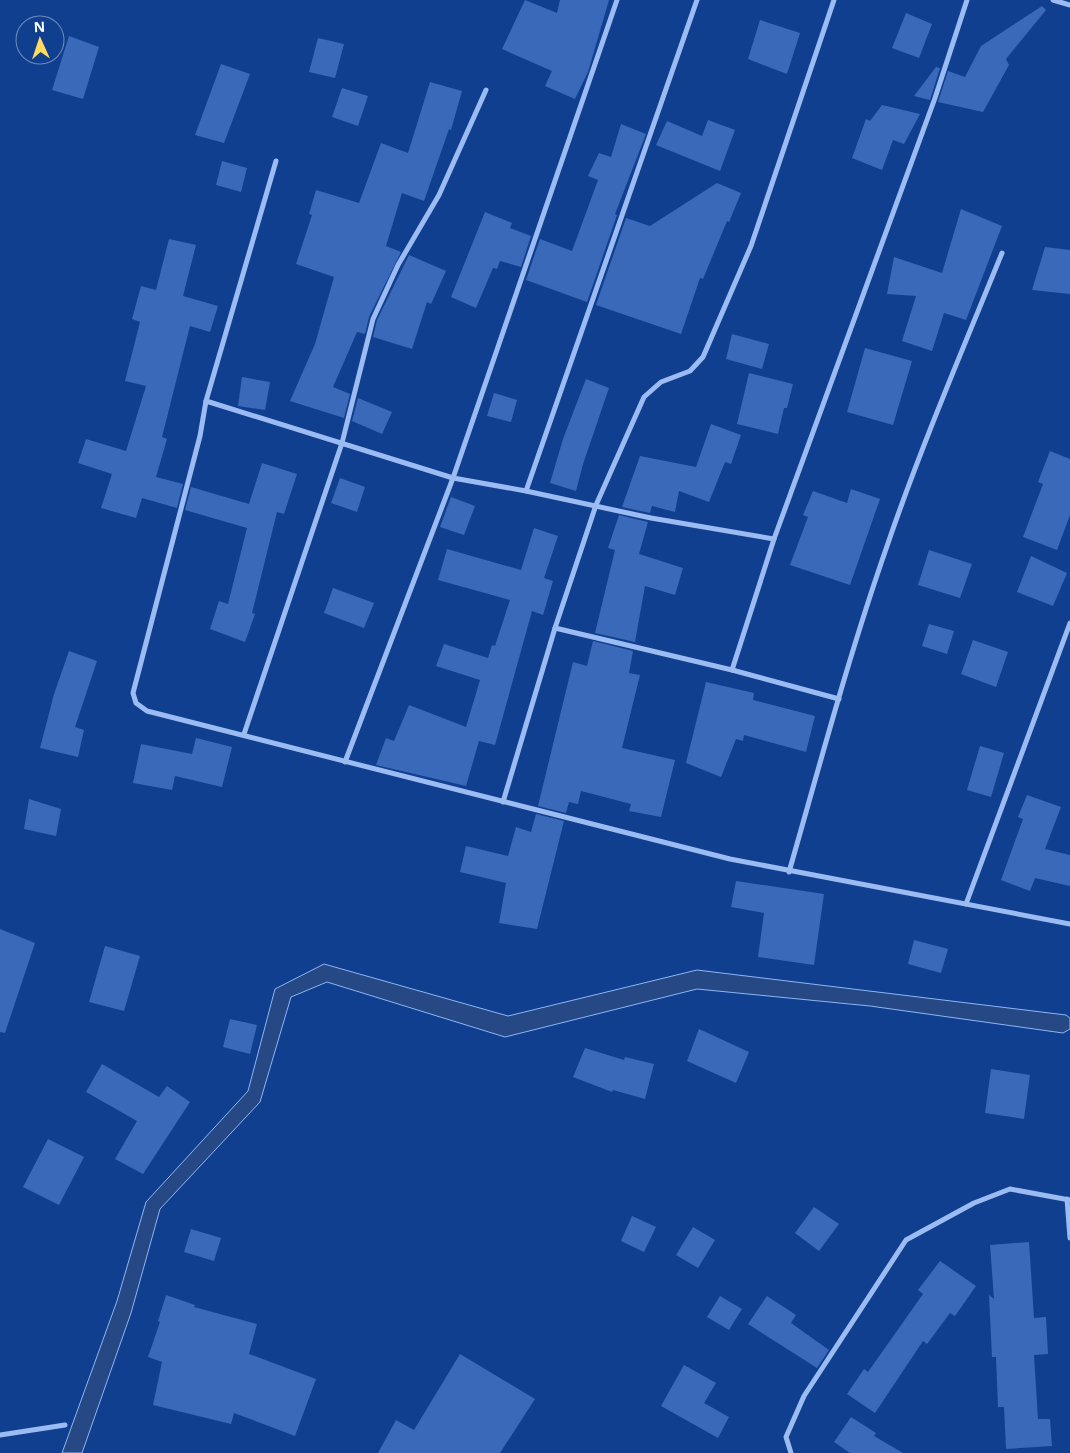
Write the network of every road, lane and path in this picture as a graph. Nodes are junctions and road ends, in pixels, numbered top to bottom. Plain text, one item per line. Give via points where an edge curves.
1 (617, 0) edge
2 (697, 0) edge
3 (834, 0) edge
4 (967, 0) edge
5 (1053, 0) edge
6 (1070, 5) edge
7 (486, 90) dead end
8 (276, 161) dead end
9 (1002, 253) dead end
10 (206, 401) junction
11 (342, 443) junction
12 (453, 478) junction
13 (526, 490) junction
14 (596, 505) junction
15 (774, 539) junction
16 (1070, 622) edge
17 (555, 628) junction
18 (732, 670) junction
19 (839, 698) junction
20 (244, 734) junction
21 (345, 762) junction
22 (503, 802) junction
23 (789, 872) junction
24 (966, 904) junction
25 (1070, 924) edge
26 (1068, 1199) edge
27 (1070, 1238) edge
28 (65, 1425) dead end
29 (0, 1435) edge
30 (791, 1453) edge

1 - 12 street
2 - 13 street
3 - 14 street via 751,246 703,357 690,371 661,382 644,397
4 - 15 street via 935,98
5 - 6 street
7 - 11 street via 439,195 398,265 373,319
8 - 10 street
9 - 19 street via 944,391 886,549
10 - 11 street
10 - 20 street via 200,436 133,692 136,703 147,712
11 - 12 street
11 - 20 street
12 - 13 street
12 - 21 street
13 - 14 street
14 - 15 street
14 - 17 street
15 - 18 street
16 - 24 street
17 - 18 street
17 - 22 street
18 - 19 street
19 - 23 street
20 - 21 street
21 - 22 street
22 - 23 street
23 - 24 street
24 - 25 street
26 - 27 street
26 - 30 street via 1010,1189 974,1203 906,1240 804,1396 786,1437
28 - 29 street

